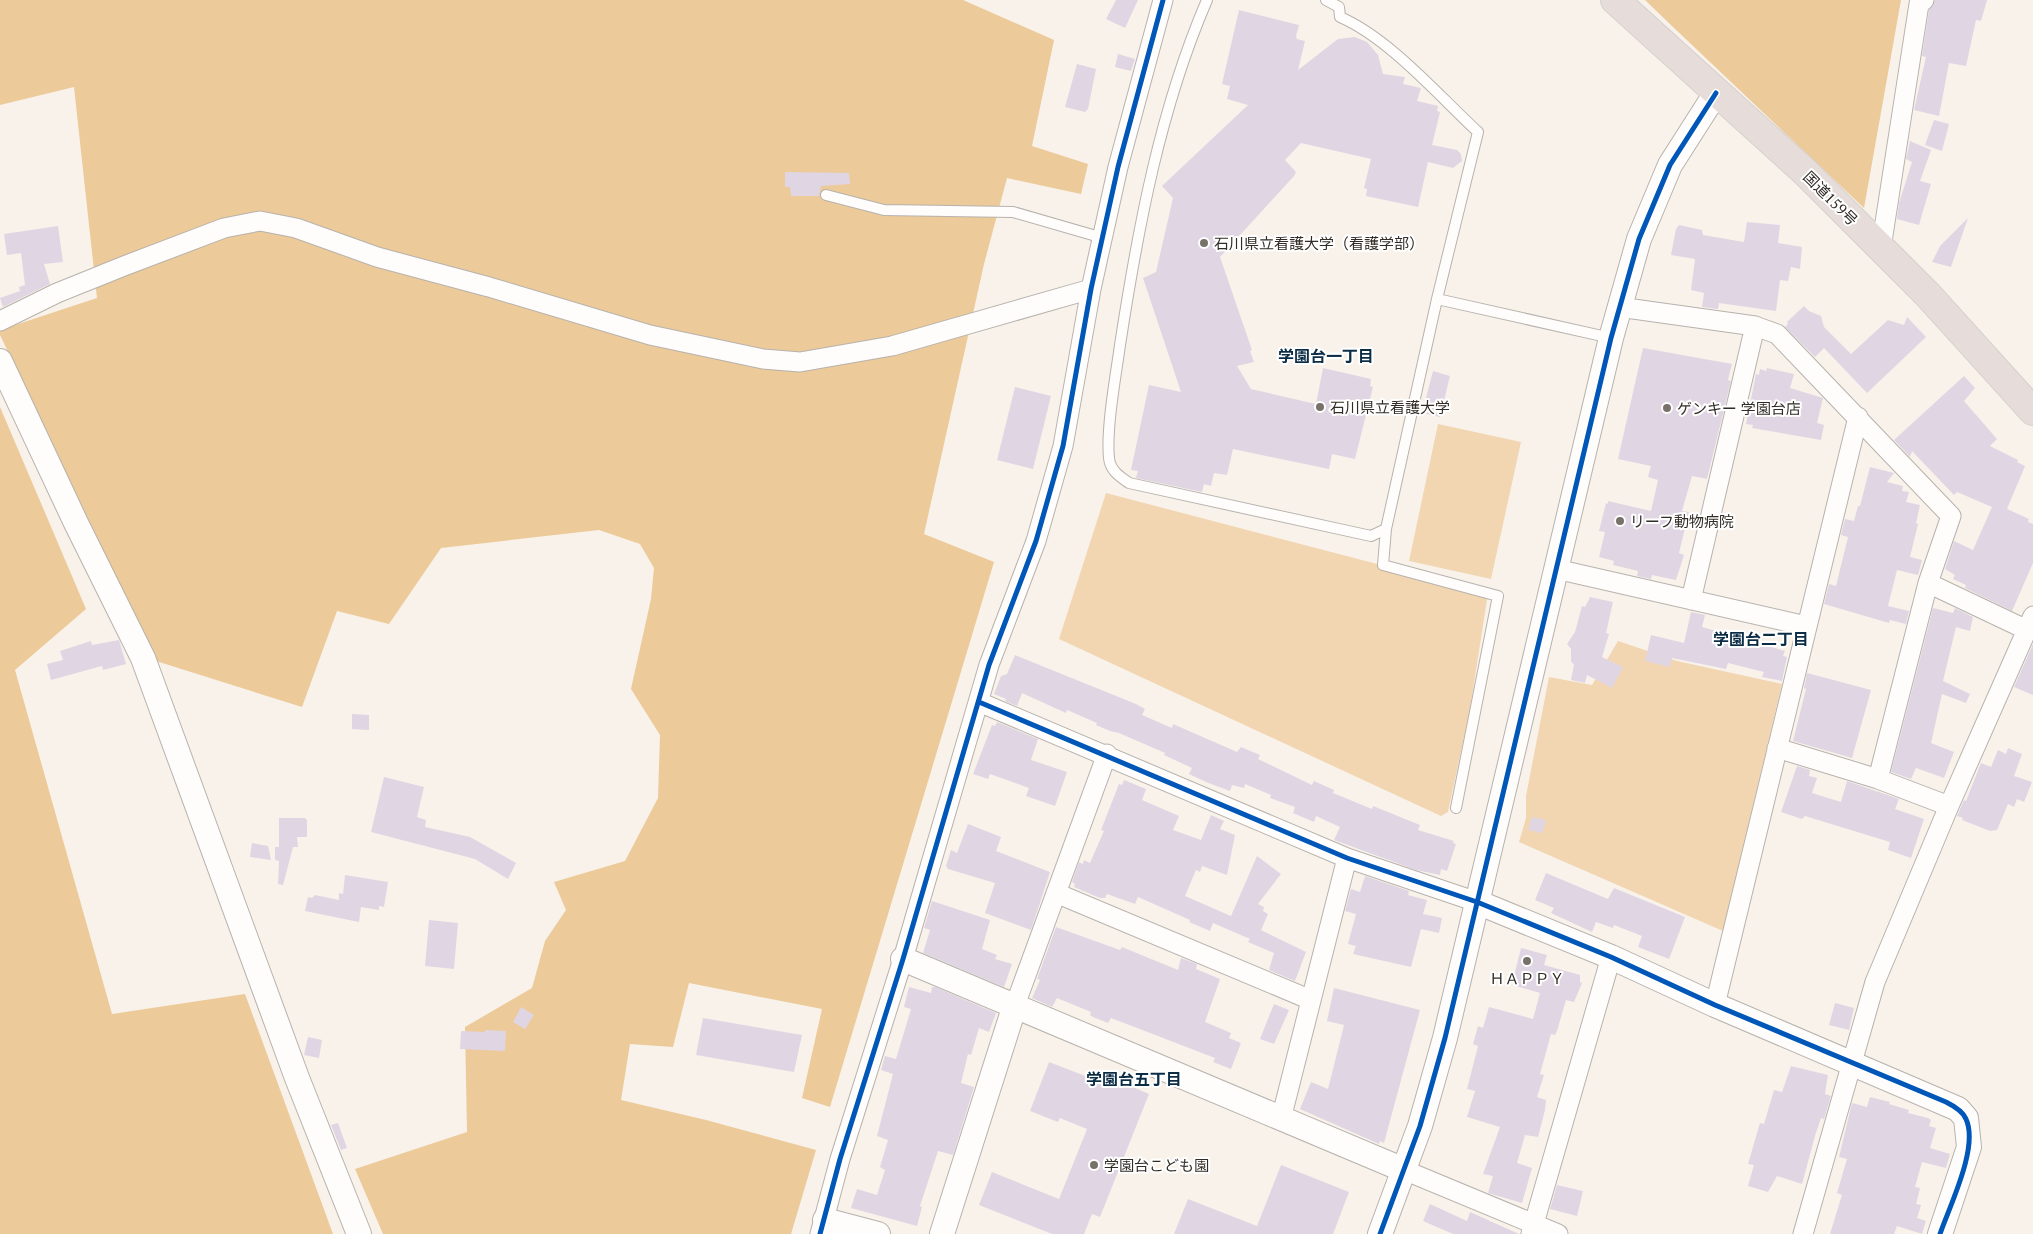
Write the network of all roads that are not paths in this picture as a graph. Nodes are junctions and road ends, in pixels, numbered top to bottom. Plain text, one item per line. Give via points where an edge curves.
1 (1163, 0) edge
2 (1207, 0) edge
3 (1326, 0) edge
4 (1615, 0) edge
5 (1924, 0) edge
6 (1716, 93) junction
7 (826, 195) dead end
8 (1103, 238) junction
9 (1881, 248) junction
10 (1092, 289) junction
11 (1437, 299) junction
12 (1619, 307) junction
13 (0, 321) edge
14 (1755, 326) junction
15 (1610, 338) junction
16 (0, 361) edge
17 (2033, 411) edge
18 (1858, 417) junction
19 (1386, 528) junction
20 (1556, 569) junction
21 (1928, 583) junction
22 (1691, 600) junction
23 (2030, 623) edge
24 (1806, 626) junction
25 (979, 702) junction
26 (1777, 748) junction
27 (1107, 754) junction
28 (1878, 779) junction
29 (1949, 806) junction
30 (1456, 808) dead end
31 (1347, 858) junction
32 (1056, 893) junction
33 (1477, 902) junction
34 (1611, 957) junction
35 (903, 959) junction
36 (1311, 1000) junction
37 (1715, 1005) junction
38 (1014, 1008) junction
39 (1852, 1064) junction
40 (1282, 1119) junction
41 (1404, 1170) junction
42 (822, 1227) edge
43 (1533, 1229) edge
44 (359, 1234) edge
45 (878, 1234) edge
46 (942, 1234) edge
47 (1380, 1234) edge
48 (1558, 1234) edge
49 (1802, 1234) edge
50 (1940, 1234) edge

1 - 8 street via 1118,167
2 - 19 lane via 1184,55 1134,249 1118,361 1109,459 1114,472 1129,483 1371,536
3 - 11 lane via 1340,7 1340,17 1356,24 1393,53 1478,132
4 - 6 highway, 国道159号
5 - 9 street via 1919,4
6 - 9 highway, 国道159号 via 1804,172
6 - 12 street via 1670,165 1638,239
7 - 8 lane via 884,210 1013,212
8 - 10 street
9 - 17 highway, 国道159号
10 - 13 street via 892,346 800,362 762,359 650,335 376,257 296,228 260,221 224,228 142,259 57,293
10 - 25 street via 1063,446 1036,541 989,666
11 - 15 lane
11 - 19 lane
12 - 14 street
12 - 15 street
14 - 18 street via 1777,334
14 - 22 street
15 - 20 street
16 - 44 street via 144,658 297,1078
18 - 21 street via 1951,516
18 - 24 street
19 - 30 lane via 1383,565 1498,596
20 - 22 street
20 - 33 street
21 - 23 street
21 - 28 street
22 - 24 street
23 - 29 street
24 - 26 street
25 - 27 street
25 - 35 street
26 - 28 street
26 - 37 street
27 - 31 street
27 - 32 street
28 - 29 street
29 - 39 street via 1875,982
31 - 33 street
31 - 36 street
32 - 36 street
32 - 38 street
33 - 34 street
33 - 41 street via 1442,1046
34 - 37 street
34 - 43 street
35 - 38 street
35 - 42 street
36 - 40 street
37 - 39 street
38 - 40 street
38 - 46 street
39 - 49 street
39 - 50 street via 1946,1102 1966,1118 1969,1147
40 - 41 street
41 - 43 street
41 - 47 street
42 - 45 street
43 - 48 street

